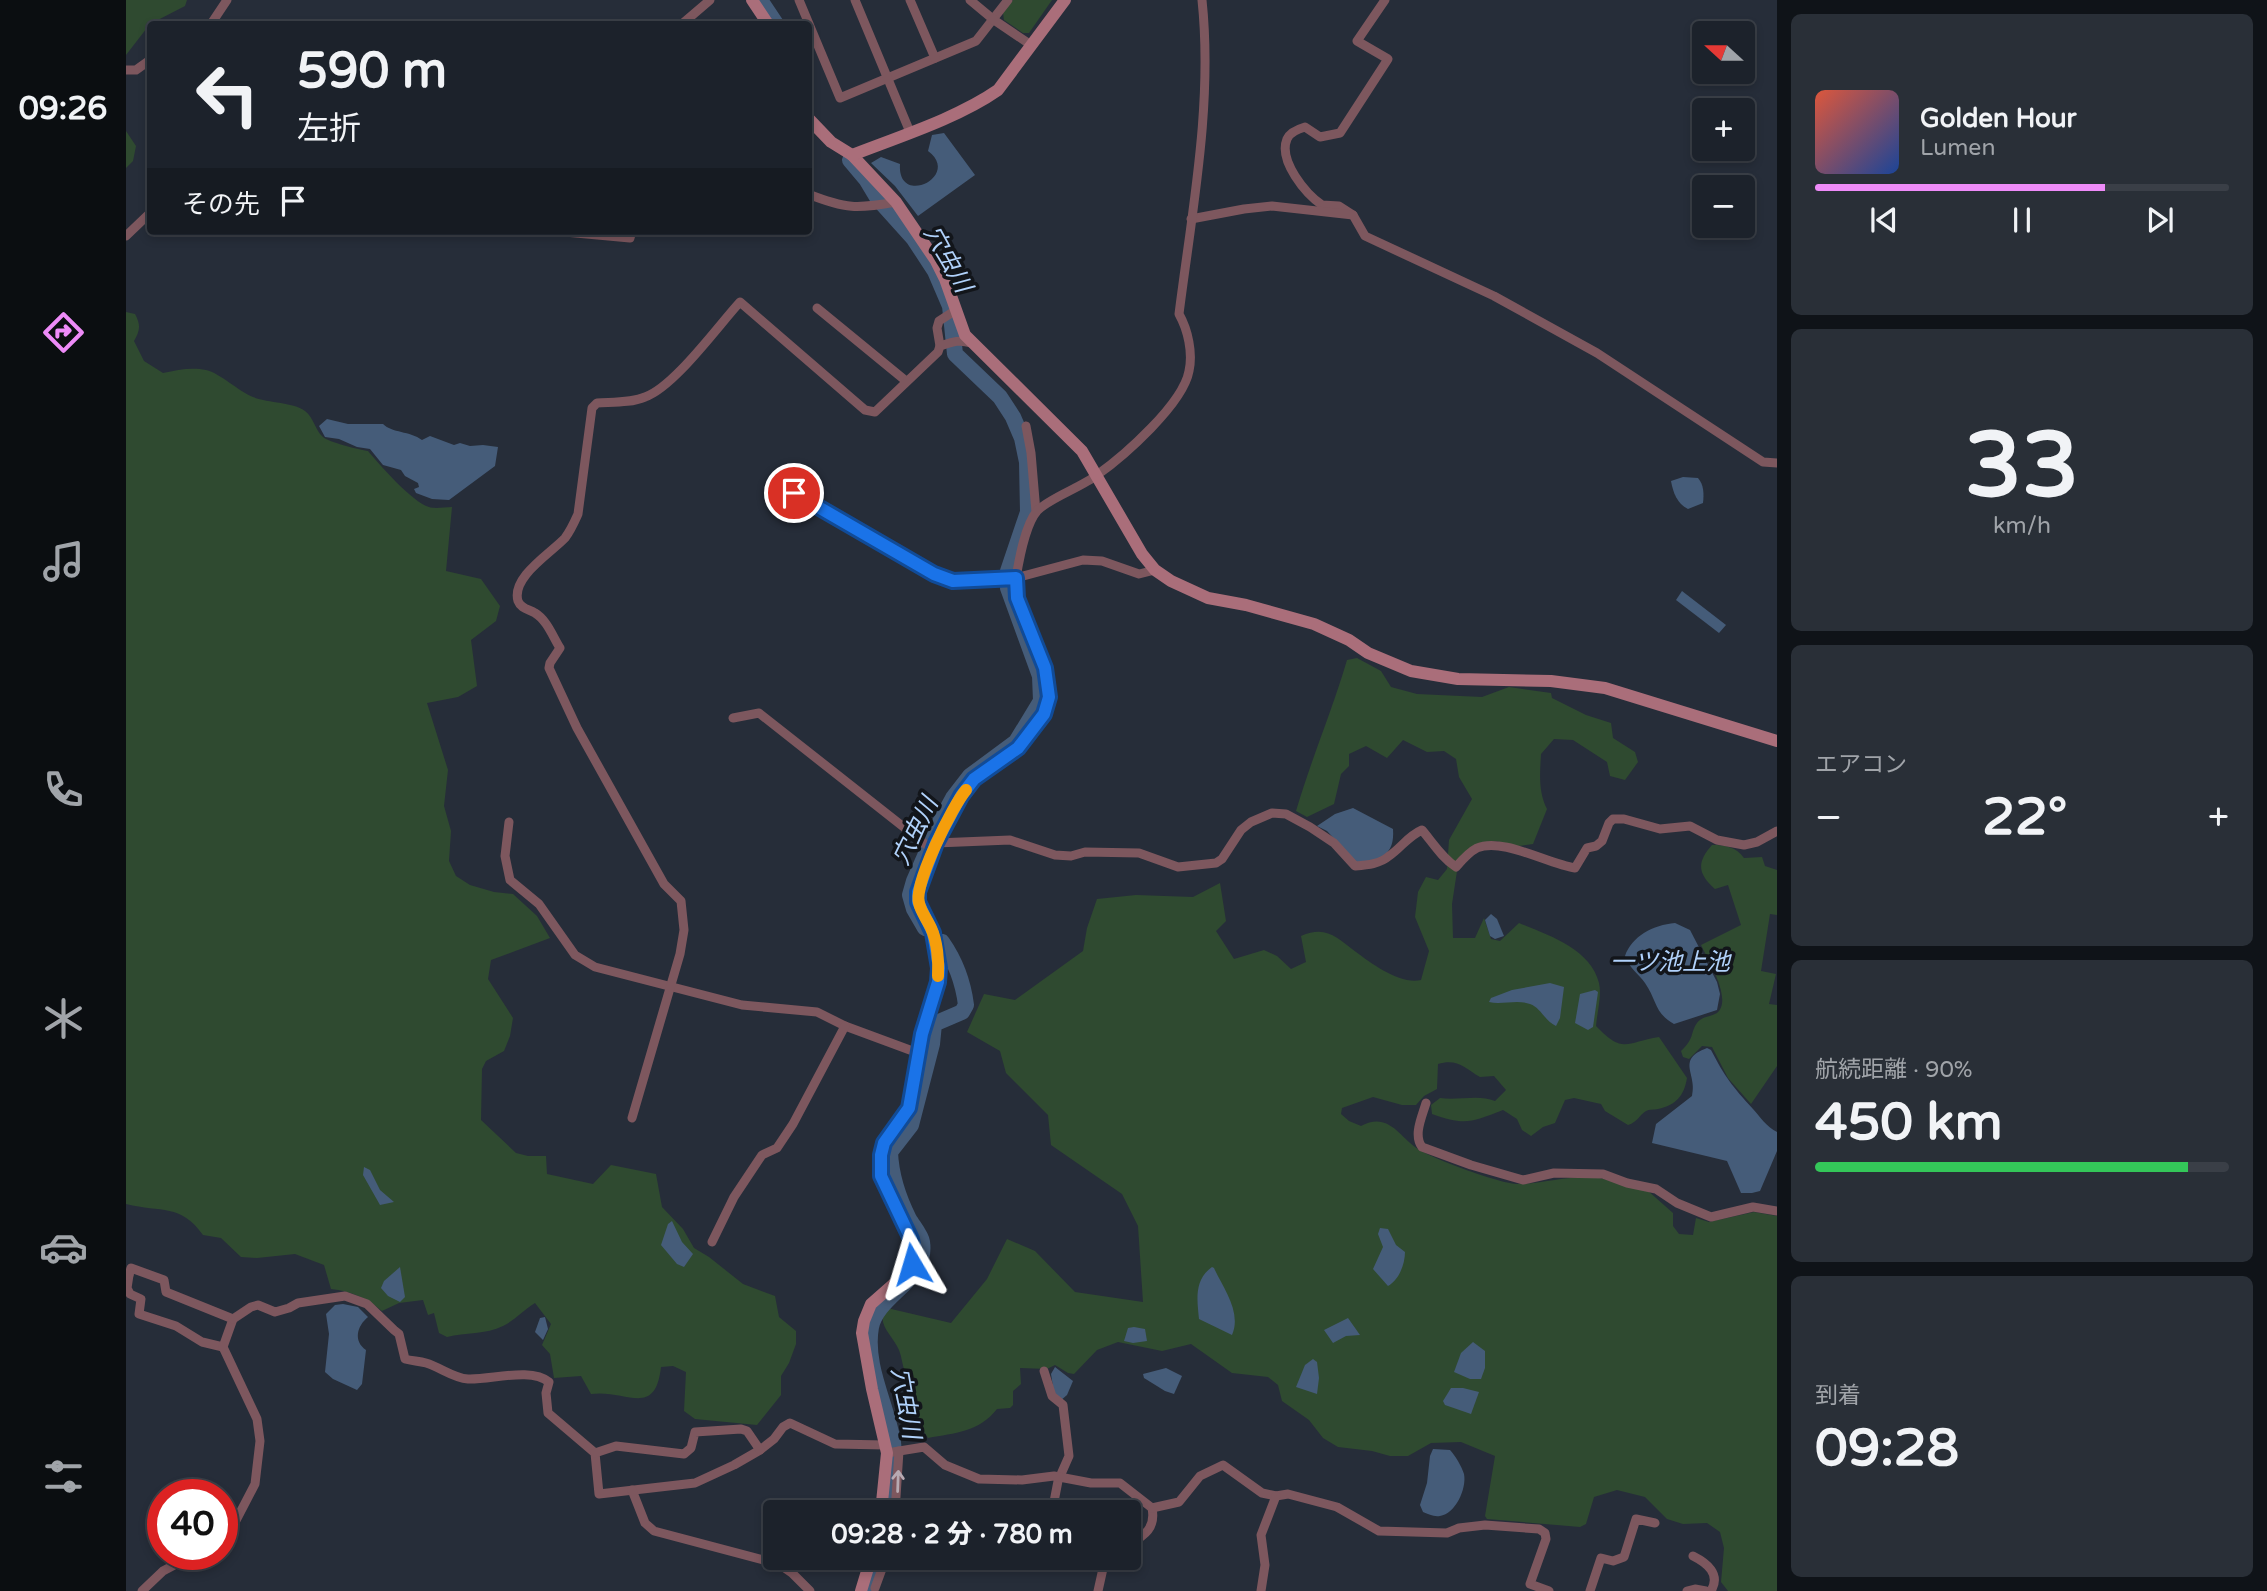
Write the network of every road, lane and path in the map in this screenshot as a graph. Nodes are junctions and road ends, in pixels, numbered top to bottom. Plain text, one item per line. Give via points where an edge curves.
1 (227, 0) edge
2 (710, 0) edge
3 (752, 0) edge
4 (799, 0) edge
5 (855, 0) edge
6 (910, 0) edge
7 (970, 0) edge
8 (1008, 0) edge
9 (1065, 0) edge
10 (1202, 0) edge
11 (1385, 0) edge
12 (994, 20) junction
13 (213, 21) edge
14 (686, 21) edge
15 (766, 21) edge
16 (808, 21) edge
17 (812, 31) edge
18 (1031, 45) junction
19 (935, 58) junction
20 (147, 62) edge
21 (126, 70) edge
22 (888, 78) junction
23 (812, 122) edge
24 (910, 132) junction
25 (852, 155) junction
26 (812, 195) edge
27 (897, 202) junction
28 (1353, 215) junction
29 (147, 216) edge
30 (1191, 219) junction
31 (597, 235) edge
32 (631, 235) edge
33 (126, 236) edge
34 (817, 309) dead end
35 (957, 310) junction
36 (972, 343) junction
37 (940, 346) junction
38 (906, 381) junction
39 (1026, 426) dead end
40 (1777, 463) edge
41 (1097, 476) junction
42 (785, 488) dead end
43 (1036, 512) junction
44 (1155, 570) junction
45 (1016, 578) junction
46 (733, 718) dead end
47 (1777, 741) edge
48 (509, 822) dead end
49 (1777, 831) edge
50 (935, 847) junction
51 (670, 984) junction
52 (845, 1026) junction
53 (918, 1054) junction
54 (1426, 1103) dead end
55 (632, 1118) dead end
56 (1777, 1211) edge
57 (712, 1242) dead end
58 (128, 1275) edge
59 (233, 1319) junction
60 (223, 1347) junction
61 (1044, 1371) dead end
62 (760, 1450) junction
63 (890, 1450) junction
64 (595, 1453) junction
65 (1060, 1476) junction
66 (632, 1490) junction
67 (1276, 1496) junction
68 (883, 1500) edge
69 (894, 1500) edge
70 (1055, 1500) edge
71 (1152, 1508) junction
72 (238, 1517) edge
73 (1655, 1523) dead end
74 (1141, 1535) edge
75 (1693, 1556) dead end
76 (165, 1570) edge
77 (871, 1570) edge
78 (880, 1570) edge
79 (1103, 1570) edge
80 (870, 1588) edge
81 (142, 1591) edge
82 (810, 1591) edge
83 (1098, 1591) edge
84 (1261, 1591) edge
85 (1549, 1591) edge
86 (1590, 1591) edge
87 (1687, 1591) edge
88 (1706, 1591) edge
89 (1711, 1591) edge

1 - 13 street
2 - 14 street
3 - 15 street
4 - 16 street
5 - 22 street
6 - 19 street
7 - 12 street
8 - 12 street
9 - 18 street
10 - 30 street via 1203,109
11 - 28 street via 1357,41 1388,59 1340,133 1320,136 1305,127 1286,140 1286,153 1300,185 1322,205 1339,206
12 - 18 street
12 - 19 street via 976,41
17 - 22 street via 840,97
18 - 24 street via 998,90
19 - 22 street
20 - 21 street via 136,70
22 - 24 street
23 - 25 street
24 - 25 street
25 - 27 street
26 - 27 street via 843,207
27 - 35 street via 936,261
28 - 30 street via 1272,206
28 - 40 street via 1365,236 1494,296 1597,353 1763,462
29 - 33 street
30 - 41 street via 1179,314 1188,333 1189,374 1150,430
31 - 32 street
34 - 38 street
35 - 36 street
35 - 37 street via 939,321
36 - 37 street via 962,340
36 - 41 street via 1082,451
37 - 38 street
38 - 51 street via 875,411 865,410 740,302 657,391 645,398 597,403 592,408 578,514 556,546 526,574 517,592 518,603 544,621 560,648 549,668 566,704 664,884 681,901 684,929
39 - 43 street
41 - 43 street
41 - 44 street
42 - 45 street via 934,574 953,581
43 - 45 street
44 - 45 street via 1139,574 1102,561 1083,560
44 - 47 street via 1208,598 1314,624 1411,671 1458,679 1551,681 1605,688
45 - 50 street via 1017,598 1048,680 1046,708 1018,748 974,779
46 - 50 street via 759,713
48 - 51 street via 505,856 510,880 539,904 575,955 595,967
49 - 50 street via 1744,845 1717,840 1690,826 1660,829 1613,820 1602,841 1587,848 1575,868 1490,845 1477,848 1456,867 1422,830 1388,858 1355,866 1334,843 1310,827 1286,814 1272,813 1241,830 1216,863 1178,867 1139,853 1055,855 1010,839
50 - 53 street via 918,902 933,933 938,982
51 - 52 street via 742,1004 817,1012
51 - 55 street
52 - 53 street
52 - 57 street via 793,1124 777,1148 762,1155
53 - 63 street via 909,1108 884,1143 880,1168 914,1256 904,1275 871,1304 862,1333
54 - 56 street via 1418,1141 1422,1147 1471,1165 1523,1180 1554,1174 1603,1174 1656,1188 1711,1217 1753,1207
58 - 59 street via 131,1268 164,1280 166,1292
58 - 60 street via 130,1294 141,1298 139,1314
59 - 60 street
59 - 64 street via 251,1307 275,1312 298,1303 345,1296 367,1304 399,1335 405,1359 465,1379 526,1373 545,1379 549,1382 548,1413
60 - 72 street via 257,1419 260,1441 255,1484
61 - 65 street via 1052,1396 1063,1405 1069,1456
62 - 63 street via 790,1423 835,1444
62 - 64 street via 741,1429 695,1432 691,1448 684,1454 616,1446
62 - 66 street via 695,1483
63 - 65 street via 924,1447 945,1465 986,1481
63 - 68 street
69 -> 63 street
64 - 66 street via 598,1493
65 - 70 street
65 - 71 street via 1119,1483
66 - 82 street via 645,1523 654,1531 779,1564
67 - 71 street via 1262,1493 1223,1465 1200,1476 1179,1502
67 - 84 street via 1261,1535 1265,1565
67 - 85 street via 1287,1494 1337,1507 1379,1531 1447,1533 1485,1525 1539,1529 1546,1539 1530,1584
71 - 74 street via 1154,1520
73 - 86 street via 1636,1519 1624,1557 1613,1561 1601,1558
75 - 89 street via 1712,1569 1715,1583
76 - 81 street
77 - 80 street
78 - 80 street
79 - 83 street
87 - 88 street

